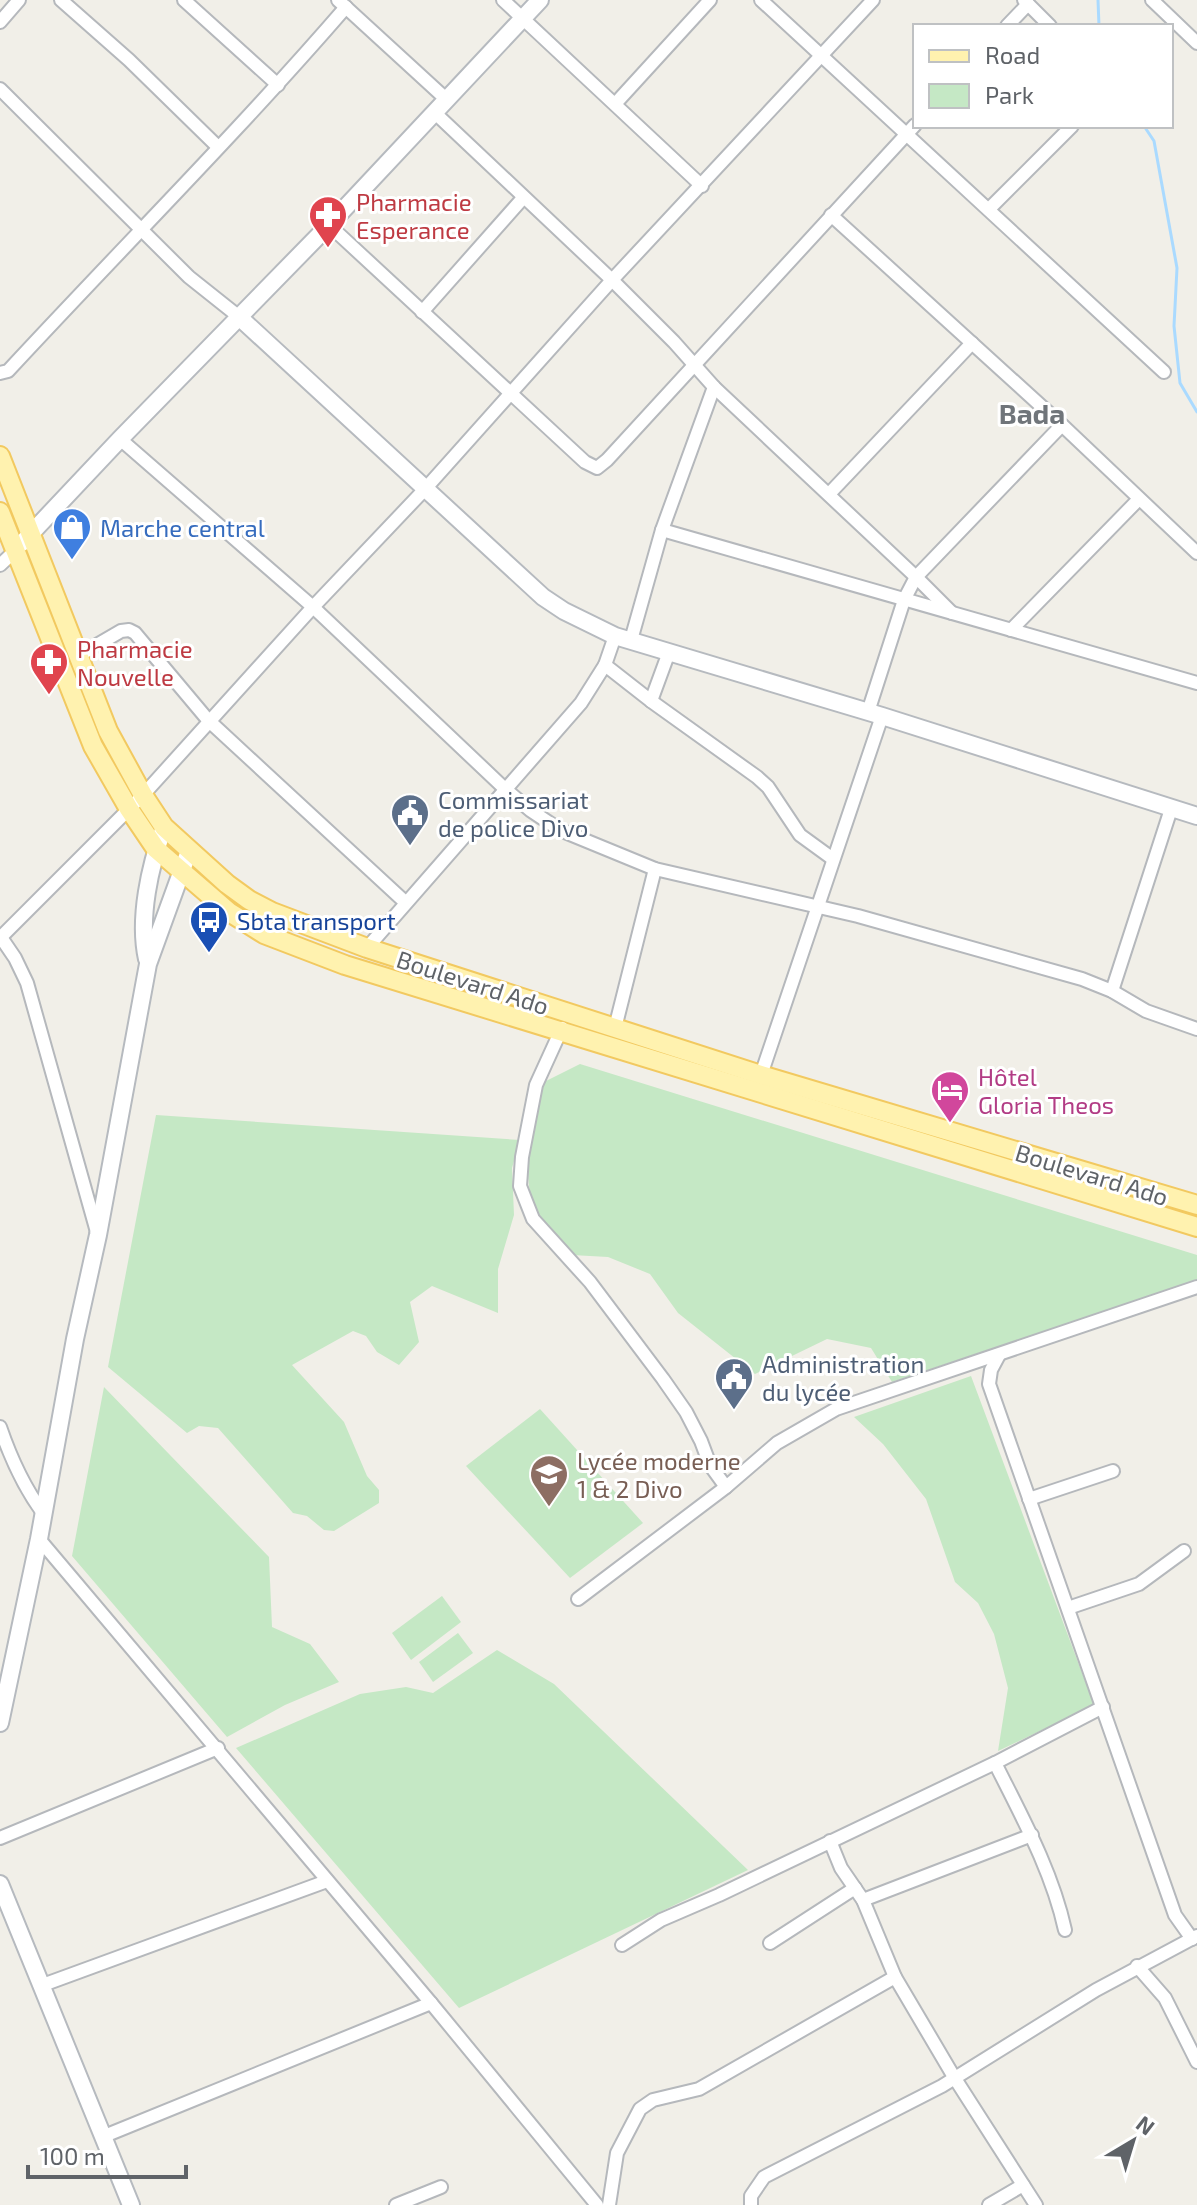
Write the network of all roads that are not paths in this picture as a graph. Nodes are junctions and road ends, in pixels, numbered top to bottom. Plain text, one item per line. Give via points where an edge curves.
1 (19, 0) edge
2 (61, 0) edge
3 (184, 0) edge
4 (503, 0) edge
5 (540, 0) edge
6 (710, 0) edge
7 (761, 0) edge
8 (873, 0) edge
9 (1152, 0) edge
10 (1026, 2) edge
11 (342, 3) edge
12 (523, 19) junction
13 (0, 22) edge
14 (1009, 24) edge
15 (1048, 24) edge
16 (1196, 42) edge
17 (822, 56) junction
18 (278, 85) junction
19 (0, 89) edge
20 (615, 104) junction
21 (440, 105) junction
22 (1070, 128) edge
23 (911, 129) edge
24 (218, 147) junction
25 (702, 186) junction
26 (523, 198) junction
27 (989, 209) junction
28 (831, 215) junction
29 (329, 225) junction
30 (140, 229) junction
31 (612, 280) junction
32 (422, 312) junction
33 (238, 316) junction
34 (972, 343) junction
35 (695, 365) junction
36 (1164, 372) dead end
37 (0, 373) edge
38 (714, 387) junction
39 (511, 392) junction
40 (1062, 425) junction
41 (120, 439) junction
42 (0, 456) edge
43 (426, 488) junction
44 (829, 494) junction
45 (1139, 499) junction
46 (0, 512) edge
47 (662, 530) junction
48 (31, 534) junction
49 (16, 550) junction
50 (1197, 553) edge
51 (0, 565) edge
52 (916, 577) junction
53 (904, 600) junction
54 (313, 607) junction
55 (952, 613) junction
56 (1011, 630) junction
57 (623, 638) junction
58 (669, 652) junction
59 (78, 656) junction
60 (605, 665) junction
61 (1197, 683) edge
62 (651, 701) junction
63 (875, 714) junction
64 (208, 720) junction
65 (504, 788) junction
66 (143, 795) junction
67 (129, 809) junction
68 (1171, 809) junction
69 (1197, 816) edge
70 (164, 827) junction
71 (156, 849) junction
72 (189, 851) junction
73 (833, 859) junction
74 (181, 869) junction
75 (655, 869) junction
76 (405, 902) junction
77 (816, 907) junction
78 (0, 937) edge
79 (367, 948) junction
80 (148, 964) junction
81 (1112, 991) junction
82 (568, 1013) junction
83 (615, 1028) junction
84 (1197, 1029) edge
85 (561, 1031) junction
86 (761, 1075) junction
87 (1197, 1205) edge
88 (1197, 1227) edge
89 (98, 1235) junction
90 (1197, 1287) edge
91 (999, 1355) junction
92 (0, 1427) edge
93 (1113, 1471) dead end
94 (726, 1487) junction
95 (1029, 1499) junction
96 (43, 1513) junction
97 (39, 1539) junction
98 (1184, 1551) dead end
99 (578, 1599) dead end
100 (1068, 1608) junction
101 (1103, 1707) junction
102 (0, 1723) edge
103 (218, 1748) junction
104 (995, 1763) junction
105 (1032, 1835) junction
106 (0, 1838) edge
107 (830, 1841) junction
108 (327, 1881) junction
109 (0, 1884) edge
110 (855, 1888) junction
111 (863, 1900) junction
112 (1065, 1930) dead end
113 (1194, 1937) edge
114 (770, 1943) dead end
115 (622, 1945) dead end
116 (1137, 1966) junction
117 (895, 1977) junction
118 (40, 1986) junction
119 (431, 2003) junction
120 (1197, 2062) edge
121 (954, 2077) junction
122 (102, 2137) junction
123 (1023, 2185) junction
124 (441, 2187) dead end
125 (131, 2205) edge
126 (396, 2205) edge
127 (597, 2205) edge
128 (609, 2205) edge
129 (751, 2205) edge
130 (989, 2205) edge
131 (1036, 2205) edge

1 - 13 street
2 - 24 street
3 - 18 street
4 - 12 street
5 - 12 street
6 - 20 street
7 - 17 street
8 - 17 street
9 - 16 street
10 - 14 street
10 - 15 street
11 - 18 street
11 - 21 street
12 - 20 street
12 - 21 street
17 - 23 street
17 - 25 street
18 - 24 street
19 - 30 street
20 - 25 street
21 - 26 street
21 - 29 street
22 - 27 street
23 - 27 street
23 - 28 street
24 - 30 street
25 - 31 street
26 - 31 street
26 - 32 street
27 - 36 street
28 - 34 street
28 - 35 street
29 - 32 street
29 - 33 street
30 - 33 street
30 - 37 street via 8,371
31 - 35 street
31 - 39 street
32 - 39 street
33 - 41 street
33 - 43 street
34 - 40 street
34 - 44 street
35 - 38 street
35 - 39 street via 597,468
38 - 44 street
38 - 47 street
39 - 43 street
40 - 45 street
40 - 52 street
41 - 48 street
41 - 54 street
42 - 48 main road, Boulevard Ado
43 - 54 street
43 - 57 street via 543,597
44 - 52 street
45 - 50 street
45 - 56 street
46 - 49 main road, Boulevard Ado
47 - 53 street
47 - 57 street
48 - 49 street
48 - 59 main road, Boulevard Ado
49 - 51 street
49 - 67 main road, Boulevard Ado via 93,746
52 - 53 street
52 - 55 street
53 - 55 street
53 - 63 street
54 - 64 street
54 - 65 street
55 - 56 street
56 - 61 street
57 - 58 street
57 - 60 street
58 - 62 street
58 - 63 street
59 - 64 street via 129,630
59 - 66 main road, Boulevard Ado via 108,731
60 - 62 street
60 - 65 street via 581,703
62 - 73 street via 757,777 800,835
63 - 68 street
63 - 73 street
64 - 66 street
64 - 76 street
65 - 75 street via 560,830
65 - 76 street
66 - 67 street
66 - 70 main road, Boulevard Ado
67 - 71 main road, Boulevard Ado
67 - 78 street
68 - 69 street
68 - 81 street
70 - 71 street
70 - 72 main road, Boulevard Ado
71 - 74 main road, Boulevard Ado
71 - 80 street via 145,928
72 - 74 street
72 - 79 main road, Boulevard Ado via 260,906
73 - 77 street
74 - 80 street
74 - 85 main road, Boulevard Ado via 229,912 264,934
75 - 77 street
75 - 83 street
76 - 79 street
77 - 81 street
77 - 86 street
78 - 89 street via 27,983
79 - 82 main road, Boulevard Ado
80 - 89 street
81 - 84 street via 1146,1011
82 - 83 main road, Boulevard Ado
82 - 85 street
83 - 86 main road, Boulevard Ado
85 - 88 main road, Boulevard Ado
85 - 94 street via 536,1085 520,1186 533,1219 590,1282 671,1390
86 - 87 main road, Boulevard Ado
89 - 96 street
90 - 91 street
91 - 94 street via 836,1409 777,1443
91 - 95 street via 989,1384
92 - 96 street via 15,1469
93 - 95 street
94 - 99 street
95 - 100 street
96 - 97 street
97 - 102 street
97 - 103 street
98 - 100 street via 1139,1584
100 - 101 street
101 - 104 street
101 - 113 street via 1175,1915
103 - 106 street
103 - 108 street
104 - 105 street
104 - 107 street
105 - 111 street
105 - 112 street
107 - 110 street
107 - 115 street via 661,1920
108 - 118 street
108 - 119 street
109 - 118 street
110 - 111 street
110 - 114 street
111 - 117 street
113 - 116 street
116 - 120 street via 1165,1998
116 - 121 street
117 - 121 street
117 - 128 street via 699,2089 653,2100 640,2109 617,2153
118 - 122 street
119 - 122 street
119 - 127 street
121 - 123 street
121 - 129 street via 764,2177
122 - 125 street
123 - 130 street
123 - 131 street
124 - 126 street

